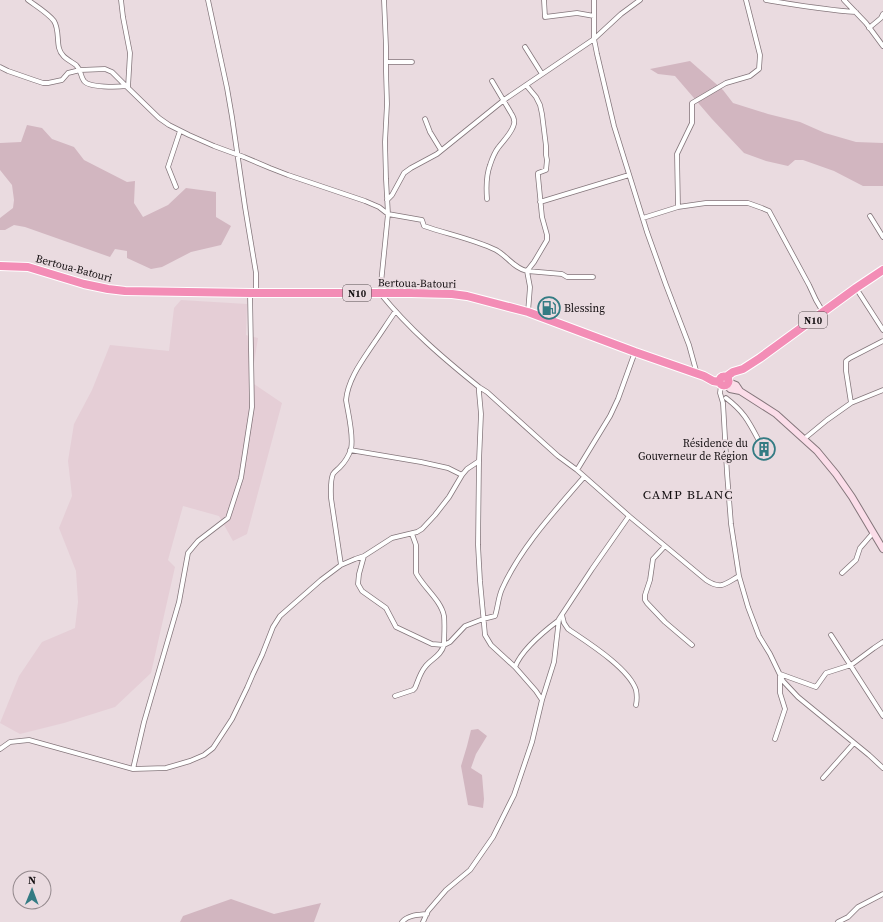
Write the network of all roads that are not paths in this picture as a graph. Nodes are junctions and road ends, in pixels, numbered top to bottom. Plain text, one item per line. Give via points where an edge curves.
1 (28, 0) edge
2 (120, 0) edge
3 (208, 0) edge
4 (384, 0) edge
5 (544, 0) edge
6 (594, 0) edge
7 (640, 0) edge
8 (746, 0) edge
9 (766, 0) edge
10 (844, 0) edge
11 (856, 12) junction
12 (883, 14) edge
13 (594, 16) junction
14 (870, 28) junction
15 (594, 39) junction
16 (883, 46) edge
17 (525, 47) dead end
18 (386, 62) junction
19 (412, 62) dead end
20 (0, 67) edge
21 (80, 70) junction
22 (542, 74) junction
23 (492, 80) dead end
24 (526, 85) junction
25 (127, 87) junction
26 (504, 100) junction
27 (425, 119) dead end
28 (180, 131) junction
29 (441, 150) junction
30 (237, 154) junction
31 (629, 175) junction
32 (176, 187) dead end
33 (487, 199) dead end
34 (387, 200) junction
35 (540, 202) junction
36 (678, 207) junction
37 (388, 214) junction
38 (870, 216) dead end
39 (643, 218) junction
40 (883, 237) edge
41 (0, 266) edge
42 (883, 270) edge
43 (527, 271) junction
44 (593, 277) dead end
45 (856, 288) junction
46 (253, 293) junction
47 (380, 293) junction
48 (395, 312) junction
49 (528, 312) junction
50 (823, 312) junction
51 (883, 330) edge
52 (883, 341) edge
53 (635, 352) junction
54 (701, 375) junction
55 (724, 381) junction
56 (479, 387) junction
57 (883, 390) edge
58 (726, 398) junction
59 (723, 403) junction
60 (851, 403) junction
61 (758, 439) dead end
62 (804, 439) junction
63 (350, 450) junction
64 (478, 461) junction
65 (577, 470) junction
66 (462, 475) junction
67 (584, 477) junction
68 (629, 516) junction
69 (873, 533) junction
70 (412, 534) junction
71 (665, 546) junction
72 (883, 549) edge
73 (364, 556) junction
74 (342, 565) junction
75 (842, 573) dead end
76 (739, 576) junction
77 (562, 615) junction
78 (483, 618) junction
79 (559, 619) junction
80 (831, 635) dead end
81 (883, 642) edge
82 (444, 645) junction
83 (692, 645) dead end
84 (851, 665) junction
85 (515, 667) junction
86 (780, 674) junction
87 (395, 696) dead end
88 (542, 700) junction
89 (636, 705) dead end
90 (883, 716) edge
91 (775, 739) dead end
92 (854, 743) junction
93 (0, 749) edge
94 (883, 768) edge
95 (133, 769) junction
96 (823, 778) dead end
97 (883, 894) edge
98 (427, 914) junction
99 (402, 922) edge
100 (423, 922) edge
101 (838, 922) edge

1 - 21 street via 54,21 59,50
2 - 25 street via 130,53
3 - 30 street via 227,88
4 - 18 street
5 - 13 street via 545,16 577,13
6 - 13 street
7 - 15 street
8 - 36 street via 760,55 759,70 750,76 726,83 692,103 692,123 677,154
9 - 11 street
10 - 11 street
11 - 14 street
12 - 14 street
13 - 15 street
14 - 16 street
15 - 22 street
15 - 31 street via 614,126
17 - 22 street
18 - 19 street
18 - 34 street
20 - 21 street via 43,83 62,80 68,73
21 - 25 street via 108,70
21 - 25 street via 84,82 92,85
22 - 24 street
23 - 26 street
24 - 26 street
24 - 35 street via 540,105 546,146 546,170 538,173
25 - 28 street via 159,118
26 - 29 street
26 - 33 street via 514,125 490,164 486,183
27 - 29 street
28 - 30 street
28 - 32 street via 168,168
29 - 34 street via 404,173
30 - 37 street via 288,175 365,201
30 - 46 street via 256,273
31 - 35 street
31 - 39 street
34 - 37 street
35 - 43 street via 547,240
36 - 39 street
36 - 50 street via 724,202 766,209
37 - 43 street via 422,220 424,226 497,251 521,270
37 - 47 street
38 - 40 street
39 - 54 street
41 - 46 highway, Bertoua-Batouri / N10 via 28,267 84,284 125,291
42 - 45 highway, N10
43 - 44 street via 562,274 567,277
43 - 49 street via 530,287
45 - 50 highway, N10
45 - 51 street
46 - 47 highway, Bertoua-Batouri / N10
46 - 95 street via 252,407 241,478 228,518 198,541 188,553 179,602
47 - 48 street
47 - 49 highway, Bertoua-Batouri / N10 via 459,294
48 - 56 street via 440,355
48 - 63 street via 360,363 347,393 352,441
49 - 53 highway, Bertoua-Batouri / N10
50 - 55 highway, N10 via 743,369 735,378
52 - 60 street via 846,362
53 - 54 highway, Bertoua-Batouri / N10
53 - 65 street via 610,416
54 - 55 highway, Bertoua-Batouri / N10 via 713,381
55 - 58 street
55 - 59 street via 720,393
55 - 62 main road via 730,389 740,391 776,414
56 - 64 street via 481,414
56 - 65 street
57 - 60 street
58 - 59 street
58 - 61 street via 748,419
59 - 76 street via 731,524
60 - 62 street
62 - 69 main road via 836,474
63 - 66 street via 448,468
63 - 74 street via 340,467 333,473 331,482 331,498
64 - 66 street
64 - 78 street via 478,545
65 - 67 street
66 - 70 street via 435,515 422,529
67 - 68 street
67 - 78 street via 520,556 501,590 495,616
68 - 71 street
68 - 77 street
69 - 72 main road
69 - 75 street via 860,548 856,560
70 - 73 street via 392,538
70 - 82 street via 416,545 416,573 436,600 444,616
71 - 76 street via 706,580 716,585 720,586
71 - 83 street via 651,564 645,600 665,622
73 - 74 street
73 - 82 street via 358,584 362,591 386,608 396,627 432,644
74 - 95 street via 280,616 232,719 207,753 197,759 166,768
76 - 86 street via 759,636
77 - 79 street
77 - 89 street via 568,629 619,666 628,676 636,689
78 - 82 street via 465,626
78 - 85 street via 485,635 489,642
79 - 85 street via 526,649
79 - 88 street via 554,662
80 - 84 street
81 - 84 street
82 - 87 street via 439,655 425,666 415,688
84 - 86 street via 826,673 816,687
84 - 90 street
85 - 88 street
86 - 91 street via 780,693 785,709
86 - 92 street via 798,698
88 - 98 street via 532,742 514,795 493,837 470,870 446,890
92 - 94 street
92 - 96 street
93 - 95 street via 10,742 29,740
97 - 101 street via 858,907
98 - 99 street via 408,917
98 - 100 street

